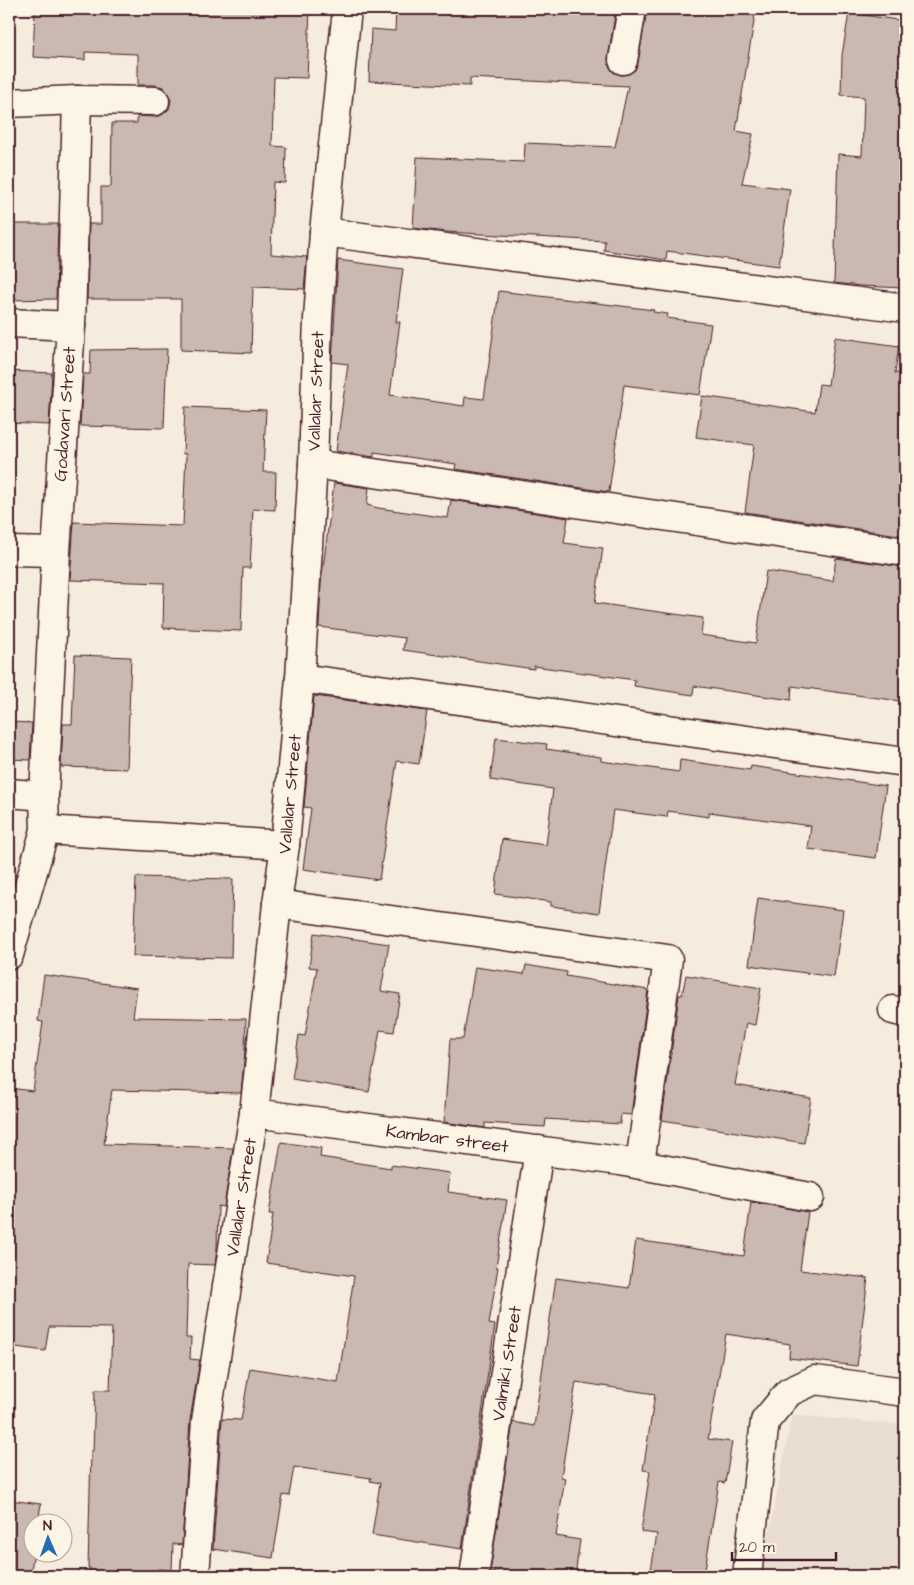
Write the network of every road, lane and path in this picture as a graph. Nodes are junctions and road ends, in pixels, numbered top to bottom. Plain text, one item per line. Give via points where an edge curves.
1 (346, 9) edge
2 (632, 9) edge
3 (623, 60) dead end
4 (77, 100) junction
5 (155, 101) dead end
6 (9, 103) edge
7 (324, 232) junction
8 (905, 308) edge
9 (9, 323) edge
10 (72, 326) junction
11 (313, 464) junction
12 (9, 551) edge
13 (56, 552) junction
14 (905, 552) edge
15 (300, 678) junction
16 (905, 762) edge
17 (9, 793) edge
18 (44, 796) junction
19 (45, 830) junction
20 (285, 845) junction
21 (277, 904) junction
22 (9, 955) edge
23 (254, 1112) junction
24 (539, 1150) junction
25 (640, 1164) junction
26 (810, 1197) dead end
27 (905, 1392) edge
28 (195, 1576) edge
29 (474, 1576) edge
30 (747, 1576) edge

1 - 7 street, Vallalar Street
2 - 3 street
4 - 5 street
4 - 6 street
4 - 10 street, Godavari Street
7 - 8 street
7 - 11 street, Vallalar Street
9 - 10 street
10 - 13 street, Godavari Street
11 - 14 street
11 - 15 street, Vallalar Street
12 - 13 street
13 - 18 street, Godavari Street
15 - 16 street
15 - 20 street, Vallalar Street
17 - 18 street
18 - 19 street, Godavari Street
19 - 20 street
19 - 22 street, Godavari Street
20 - 21 street, Vallalar Street
21 - 23 street, Vallalar Street
21 - 25 street via 668,959
23 - 24 street, Kambar street
23 - 28 street, Vallalar Street via 206,1421
24 - 25 street, Kambar street
24 - 29 street, Valmiki Street
25 - 26 street, Kambar street
27 - 30 street via 815,1380 789,1392 764,1420

